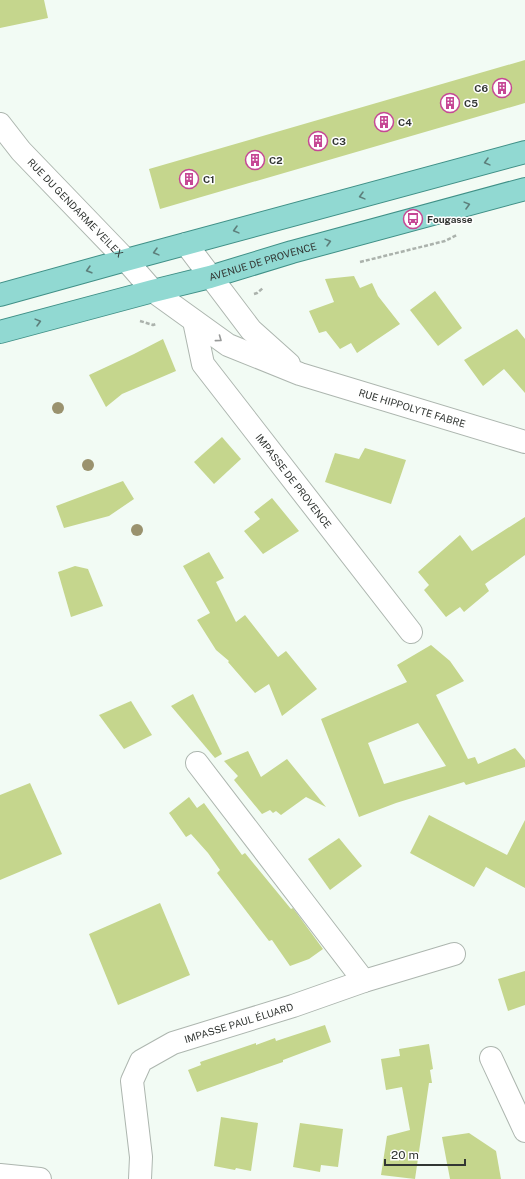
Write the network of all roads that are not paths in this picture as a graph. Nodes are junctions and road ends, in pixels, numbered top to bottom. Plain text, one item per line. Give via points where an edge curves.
1 (0, 124) edge
2 (525, 152) edge
3 (525, 189) edge
4 (186, 244) junction
5 (126, 260) junction
6 (210, 277) junction
7 (153, 291) junction
8 (0, 295) edge
9 (194, 321) junction
10 (0, 332) edge
11 (300, 374) junction
12 (525, 442) edge
13 (411, 632) dead end
14 (197, 763) dead end
15 (454, 954) dead end
16 (364, 982) junction
17 (490, 1058) dead end
18 (525, 1131) edge
19 (0, 1175) edge
20 (40, 1179) edge
21 (140, 1179) edge

1 - 5 street, RUE DU GENDARME VEILEX via 21,151
2 -> 4 main road
6 -> 3 main road, AVENUE DE PROVENCE via 292,252
4 -> 5 main road
4 - 6 street, RUE HIPPOLYTE FABRE
5 - 7 street, RUE DU GENDARME VEILEX
5 -> 8 main road
6 - 7 main road, AVENUE DE PROVENCE
6 - 11 street, RUE HIPPOLYTE FABRE via 250,330
7 - 9 street, RUE HIPPOLYTE FABRE
10 -> 7 main road, AVENUE DE PROVENCE
9 -> 11 street, RUE HIPPOLYTE FABRE via 228,345
9 - 13 street, IMPASSE DE PROVENCE via 203,364
11 - 12 street, RUE HIPPOLYTE FABRE
14 - 16 street
15 - 16 street, IMPASSE PAUL ÉLUARD
16 - 21 street, IMPASSE PAUL ÉLUARD via 173,1043 141,1061 132,1081 141,1156
17 - 18 street
19 - 20 street

